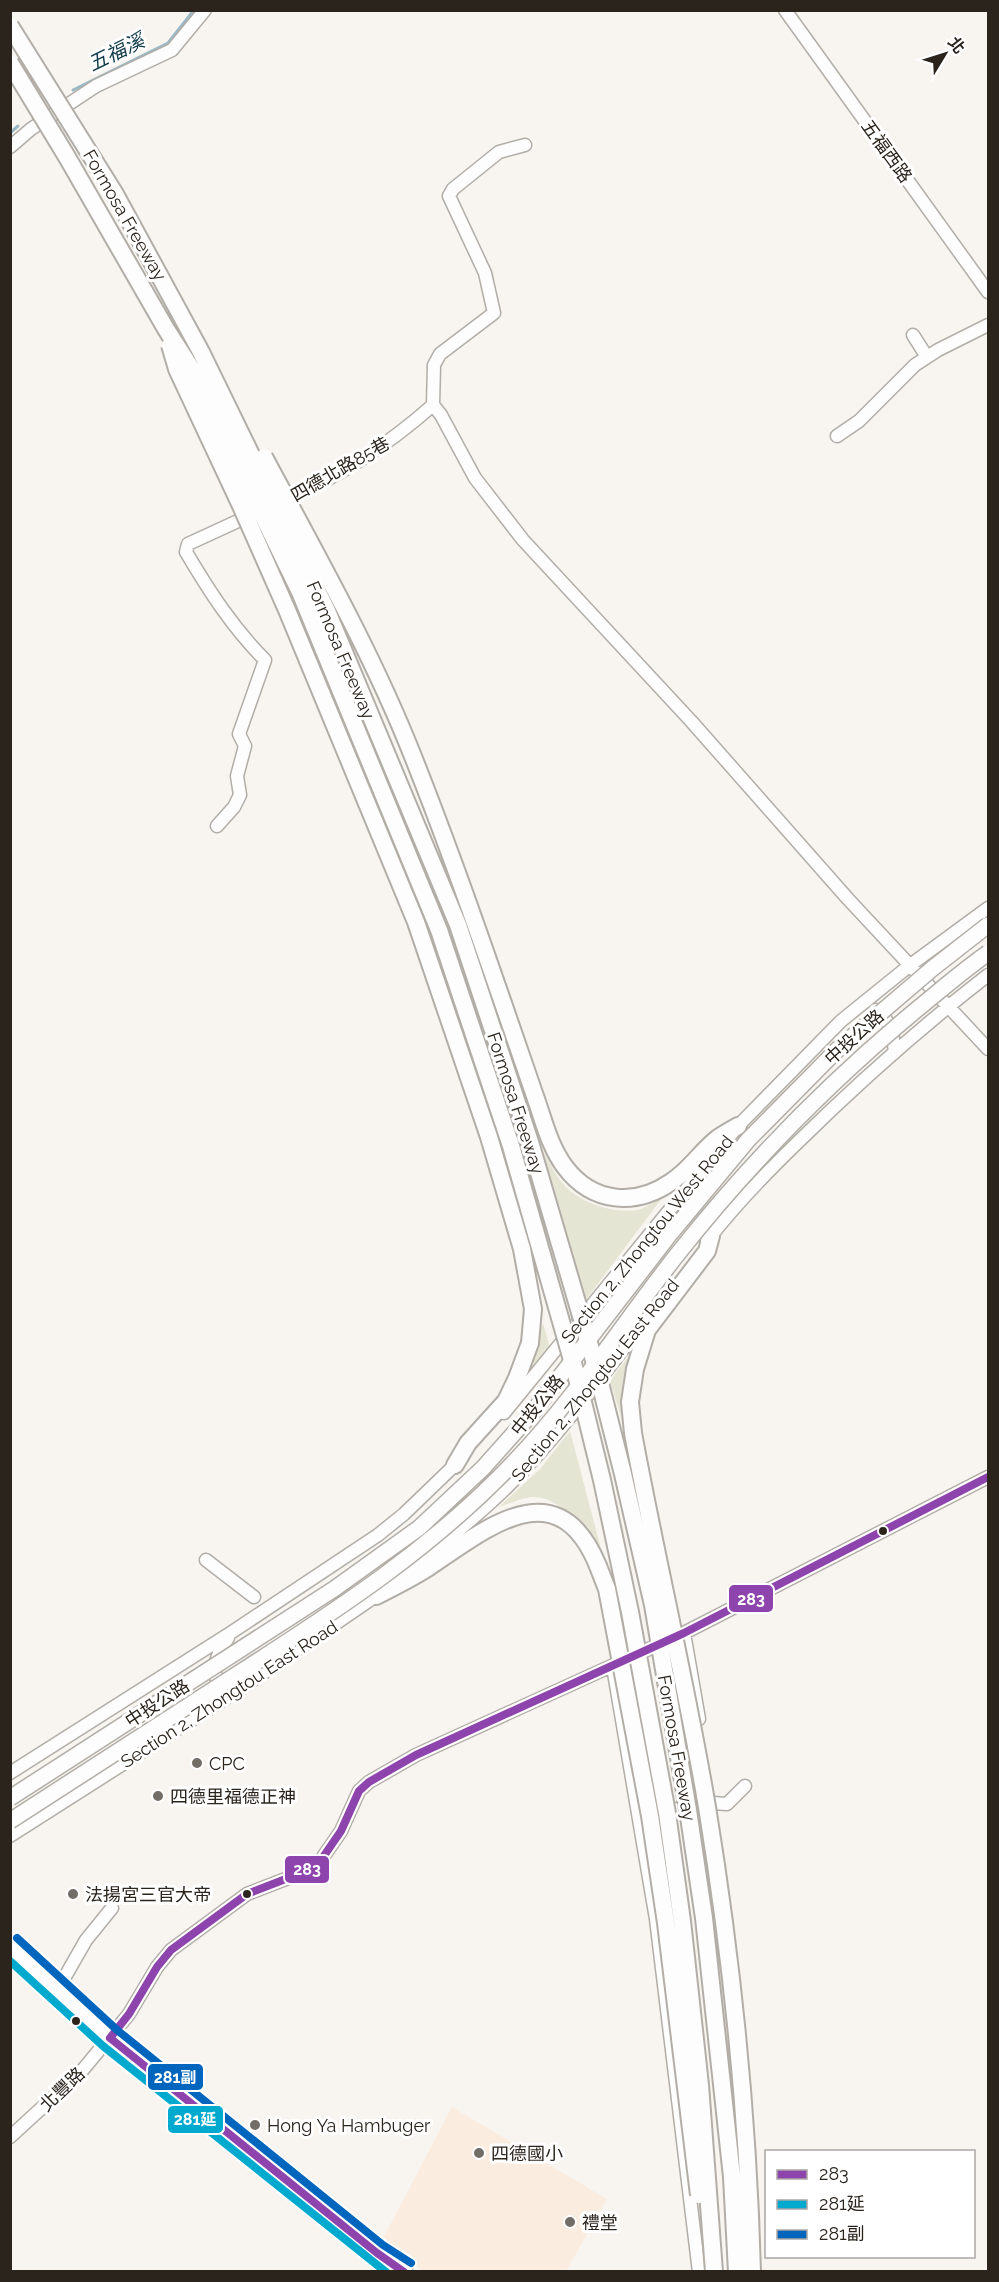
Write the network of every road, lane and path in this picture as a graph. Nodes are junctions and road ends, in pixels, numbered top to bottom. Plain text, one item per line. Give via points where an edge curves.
1 (205, 10) edge
2 (785, 10) edge
3 (10, 26) edge
4 (10, 63) edge
5 (13, 144) edge
6 (525, 145) dead end
7 (988, 292) edge
8 (988, 325) edge
9 (166, 329) junction
10 (913, 335) dead end
11 (201, 352) junction
12 (927, 357) junction
13 (433, 405) junction
14 (837, 436) dead end
15 (217, 825) dead end
16 (988, 908) edge
17 (988, 926) edge
18 (988, 953) edge
19 (909, 966) junction
20 (988, 975) edge
21 (860, 1007) junction
22 (948, 1007) junction
23 (988, 1049) edge
24 (895, 1052) junction
25 (738, 1126) junction
26 (711, 1236) junction
27 (455, 1465) junction
28 (988, 1477) edge
29 (206, 1560) dead end
30 (376, 1596) junction
31 (254, 1597) dead end
32 (232, 1632) junction
33 (684, 1633) junction
34 (642, 1635) dead end
35 (646, 1652) junction
36 (613, 1667) junction
37 (234, 1694) junction
38 (10, 1773) edge
39 (745, 1786) dead end
40 (10, 1798) edge
41 (713, 1803) junction
42 (639, 1816) junction
43 (10, 1821) edge
44 (10, 1836) edge
45 (112, 1908) dead end
46 (10, 1946) edge
47 (58, 1989) junction
48 (110, 2038) junction
49 (10, 2138) edge
50 (405, 2271) edge
51 (699, 2271) edge
52 (706, 2271) edge
53 (714, 2271) edge
54 (737, 2271) edge
55 (753, 2271) edge

1 - 5 street via 172,50 96,86
2 - 7 street, 五福西路
3 - 11 highway, Formosa Freeway, bridge via 115,194
4 - 9 highway, Formosa Freeway, bridge
6 - 13 street via 499,152 449,196 485,273 494,313 440,354 434,365
8 - 12 street
9 - 27 highway, bridge via 177,369 292,621 416,922 489,1137 522,1249 533,1309 530,1343 506,1401 468,1443
9 - 53 highway, Formosa Freeway, bridge via 191,368 300,592 439,930 511,1146 576,1374 628,1601 667,1813 700,2085
10 - 12 street
11 - 25 highway, bridge via 258,446 315,554 411,752 475,922 551,1144 564,1167 594,1191 620,1198 641,1197 687,1171 717,1139
11 - 54 highway, Formosa Freeway, bridge via 327,611 458,925 530,1142 596,1366 653,1605 688,1810 723,2081
12 - 14 street via 897,381 859,421
13 - 15 street, 四德北路85巷 via 403,432 311,489 188,544 186,552 209,591 243,638 265,660 239,734 245,746 237,776 240,795
13 - 19 street via 475,478 523,540
16 - 19 street, Section 2, Zhongtou West Road
17 - 40 main road, 中投公路, bridge via 837,1050 748,1140 521,1426 418,1528 334,1589
18 - 43 main road, 中投公路, bridge via 884,1036 794,1119 679,1252 547,1425 451,1522 342,1607
19 - 21 street, Section 2, Zhongtou West Road
19 - 22 street
20 - 22 street, Section 2, Zhongtou East Road
21 - 24 street via 878,1011 886,1019
21 - 25 street, Section 2, Zhongtou West Road via 841,1021
22 - 23 street
22 - 24 street, Section 2, Zhongtou East Road
24 - 26 street, Section 2, Zhongtou East Road via 772,1168
25 - 27 street, Section 2, Zhongtou West Road via 518,1398
26 - 30 street, Section 2, Zhongtou East Road via 547,1444 507,1487 470,1522
26 - 55 highway, bridge via 707,1251 647,1330 630,1402 633,1434 705,1796 723,1917 743,2106
27 - 32 street, Section 2, Zhongtou West Road via 378,1535
28 - 33 street, 北豐路
29 - 31 street
30 - 37 street, Section 2, Zhongtou East Road
30 - 52 highway, bridge via 482,1530 509,1518 541,1513 562,1520 572,1525 589,1545 607,1589 650,1816
32 - 37 street via 218,1652 213,1671 219,1685
32 - 38 street, Section 2, Zhongtou West Road
33 - 35 street, 北豐路
33 - 41 street
34 - 35 street
35 - 36 street, 北豐路
36 - 42 street
36 - 48 street, 北豐路 via 416,1755 369,1782 359,1791 341,1831 319,1863 248,1894 171,1950
37 - 44 street, Section 2, Zhongtou East Road
39 - 41 street via 727,1804
41 - 42 street
41 - 55 street via 750,2117
42 - 51 street via 656,1919
45 - 47 street via 86,1940
46 - 47 main road
47 - 48 main road
48 - 49 street, 北豐路 via 81,2072
48 - 50 main road via 377,2253

